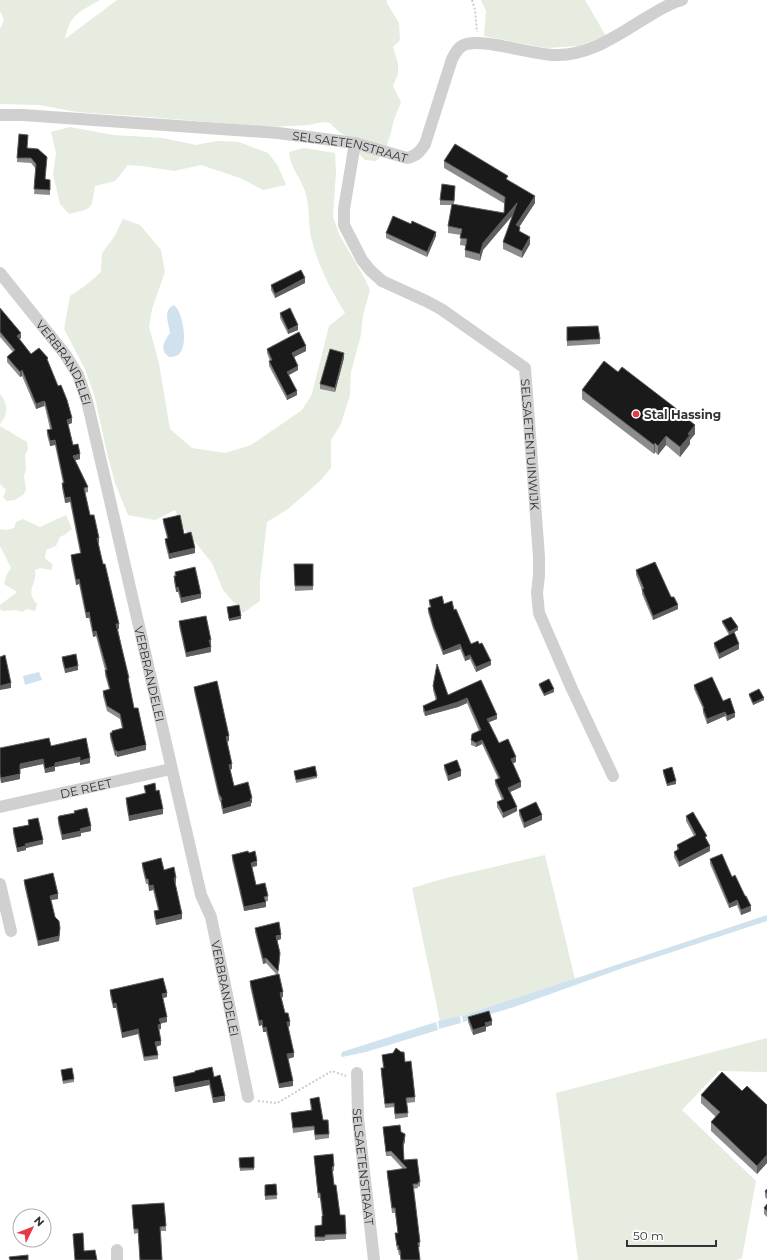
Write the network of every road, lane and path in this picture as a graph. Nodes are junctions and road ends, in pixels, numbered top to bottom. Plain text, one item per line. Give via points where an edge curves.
1 (472, 0) edge
2 (682, 0) edge
3 (477, 43) junction
4 (0, 116) edge
5 (355, 143) junction
6 (0, 274) edge
7 (171, 769) junction
8 (613, 776) dead end
9 (0, 807) edge
10 (0, 884) edge
11 (11, 931) dead end
12 (357, 1073) joint
13 (248, 1097) joint
14 (374, 1260) edge

1 - 3 path via 477,20
2 - 3 street, SELSAETENSTRAAT via 664,7 602,44 570,54 556,55
3 - 5 street, SELSAETENSTRAAT via 462,45 452,59 425,144 420,152 407,158
4 - 5 street, SELSAETENSTRAAT via 23,115 278,133
5 - 8 street, SELSAETENTUINWIJK via 344,209 344,225 362,260 382,281 441,309 525,368 539,557 539,613
6 - 7 street, VERBRANDELEI via 65,354 78,375 87,401
7 - 9 street, DE REET
7 - 13 street, VERBRANDELEI via 201,895 211,917
10 - 11 street
12 - 13 path via 346,1076 332,1071 277,1103 261,1103
12 - 14 street, SELSAETENSTRAAT via 358,1118

